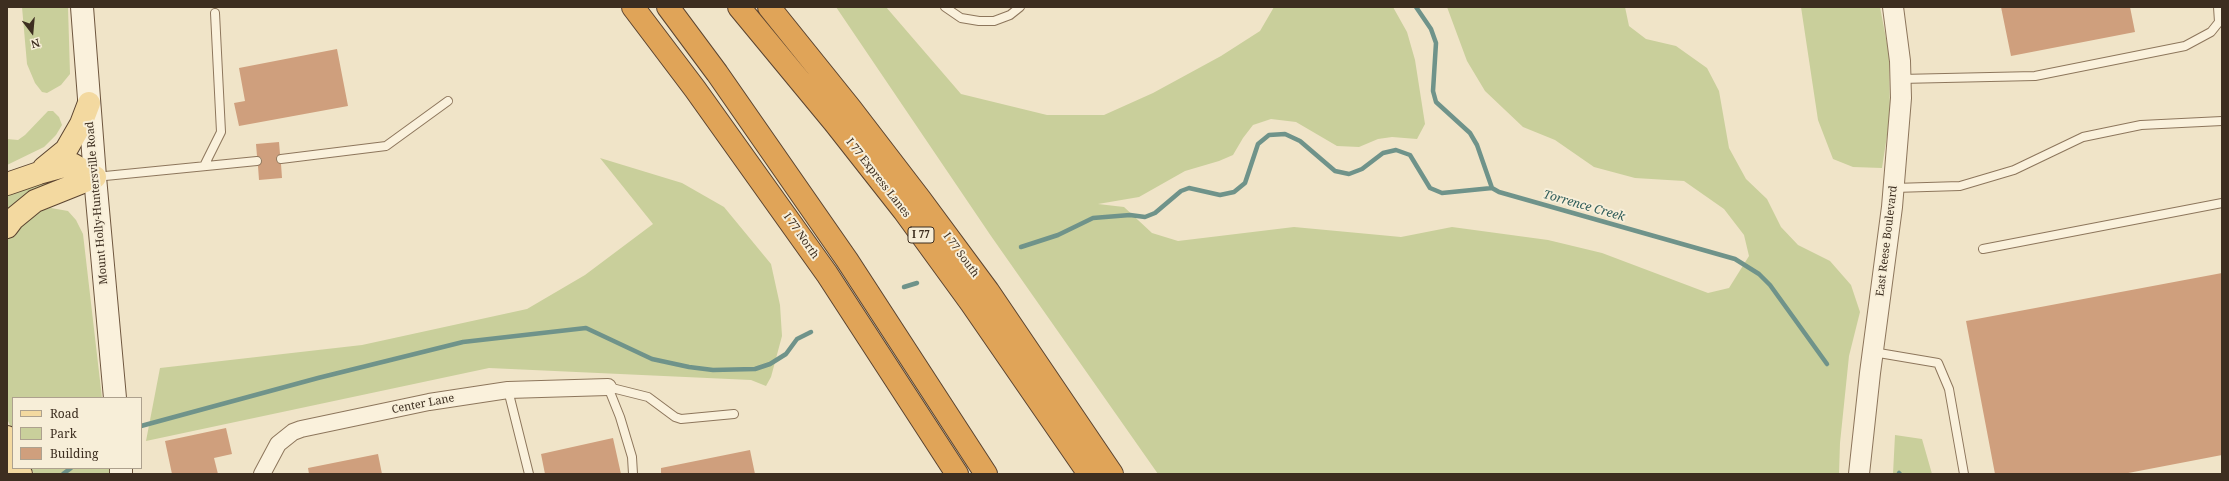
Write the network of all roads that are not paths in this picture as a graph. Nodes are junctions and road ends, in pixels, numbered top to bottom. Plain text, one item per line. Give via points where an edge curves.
1 (82, 7) edge
2 (633, 7) edge
3 (668, 7) edge
4 (738, 7) edge
5 (769, 7) edge
6 (945, 7) edge
7 (1020, 7) edge
8 (1892, 7) edge
9 (2218, 7) edge
10 (215, 13) dead end
11 (1900, 79) junction
12 (448, 101) dead end
13 (89, 103) junction
14 (2222, 121) edge
15 (281, 159) dead end
16 (257, 161) dead end
17 (204, 166) junction
18 (38, 173) junction
19 (94, 177) junction
20 (7, 184) edge
21 (1893, 188) junction
22 (2222, 203) edge
23 (7, 227) edge
24 (1983, 249) dead end
25 (1873, 352) junction
26 (608, 387) junction
27 (508, 390) junction
28 (115, 397) edge
29 (734, 414) dead end
30 (7, 437) edge
31 (12, 450) edge
32 (262, 474) edge
33 (529, 474) edge
34 (633, 474) edge
35 (957, 474) edge
36 (986, 474) edge
37 (1088, 474) edge
38 (1112, 474) edge
39 (1859, 474) edge
40 (1964, 474) edge

1 - 13 main road, Mount Holly-Huntersville Road
2 - 35 highway, I 77 North via 696,89 827,274
3 - 36 highway via 847,260
4 - 37 highway, I 77 Express Lanes / I 77 via 904,211 971,303
5 - 38 highway, I 77 South / I 77 via 851,108 988,291
6 - 7 lane via 961,18 994,21 1010,15
8 - 11 street, East Reese Boulevard
9 - 11 lane via 2219,22 2211,32 2185,46 2035,76
10 - 17 lane via 220,132
11 - 21 street, East Reese Boulevard via 1901,98
12 - 15 lane via 386,146
13 - 18 main road via 81,124 66,150
13 - 19 main road, Mount Holly-Huntersville Road
14 - 21 lane via 2141,125 2083,136 2014,170 1960,186
16 - 17 lane
17 - 19 lane
18 - 19 main road via 72,164
18 - 20 main road
19 - 23 main road via 35,201
19 - 28 main road, Mount Holly-Huntersville Road
21 - 25 street, East Reese Boulevard
22 - 24 lane
25 - 39 street, East Reese Boulevard
25 - 40 lane via 1938,363 1949,389
26 - 27 street, Center Lane
26 - 29 lane via 648,397 675,418
26 - 34 lane via 632,456
27 - 32 street, Center Lane via 429,402 301,429 278,444
27 - 33 lane
30 - 31 main road

